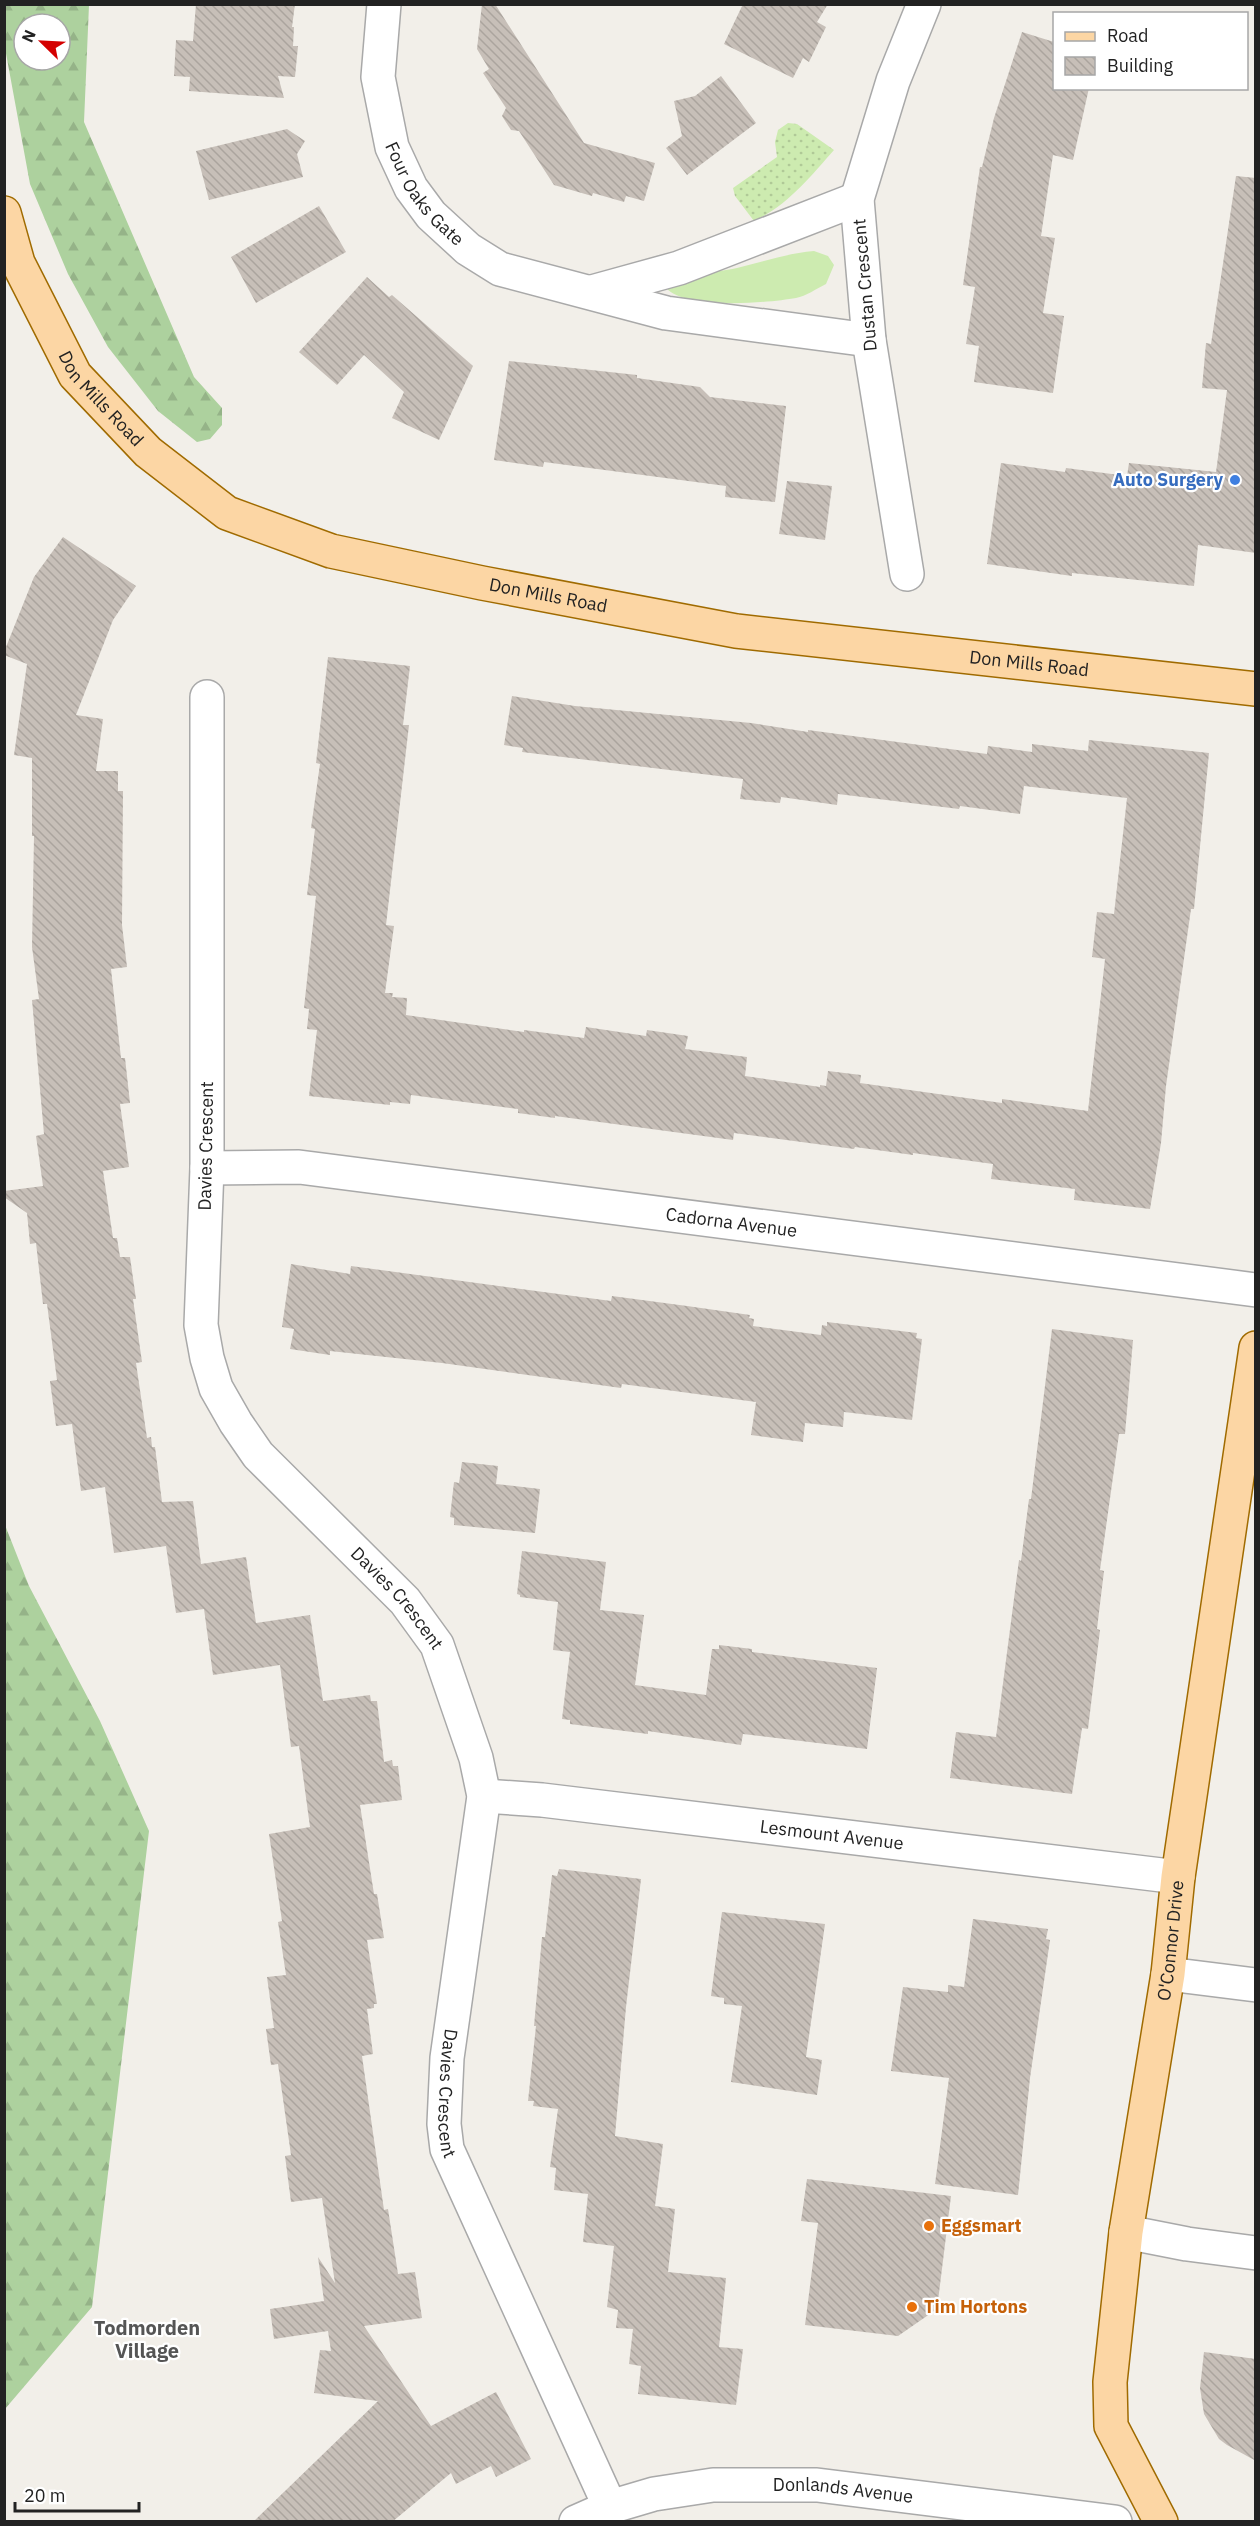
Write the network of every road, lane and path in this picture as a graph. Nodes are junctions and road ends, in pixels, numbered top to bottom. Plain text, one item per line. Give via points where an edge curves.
1 (384, 4) edge
2 (924, 4) edge
3 (857, 199) junction
4 (4, 213) edge
5 (590, 292) junction
6 (869, 340) junction
7 (907, 574) dead end
8 (1256, 689) edge
9 (207, 697) dead end
10 (207, 1167) junction
11 (1256, 1290) edge
12 (1256, 1348) edge
13 (1247, 1465) edge
14 (484, 1796) junction
15 (1178, 1877) junction
16 (1168, 1974) junction
17 (1256, 1985) edge
18 (1126, 2232) junction
19 (1256, 2253) edge
20 (610, 2508) junction
21 (935, 2510) edge
22 (576, 2522) edge
23 (1115, 2522) edge
24 (1161, 2522) edge

1 - 5 street, Four Oaks Gate via 378,77 392,147 411,188 431,215 468,249 500,269
2 - 3 street, Dustan Crescent via 893,81
3 - 5 street, Four Oaks Gate via 679,268
3 - 6 street, Dustan Crescent
4 - 8 main road, Don Mills Road via 18,263 75,375 148,452 227,513 331,551 736,631
5 - 6 street, Four Oaks Gate via 666,313
6 - 7 street, Dustan Crescent
9 - 10 street, Davies Crescent
10 - 11 street, Cadorna Avenue via 299,1167
10 - 14 street, Davies Crescent via 201,1326 216,1388 258,1455 405,1601 437,1645 476,1758
12 - 13 main road, O'Connor Drive
13 - 15 main road, O'Connor Drive
14 - 15 street, Lesmount Avenue via 554,1801
14 - 20 street, Davies Crescent via 447,2058 447,2149
15 - 16 main road, O'Connor Drive
16 - 17 street
16 - 18 main road, O'Connor Drive
18 - 19 street
18 - 24 main road, O'Connor Drive via 1110,2382 1111,2426
20 - 21 street, Donlands Avenue via 654,2494 713,2485 817,2484
20 - 22 street, Donlands Avenue
21 - 23 street, Donlands Avenue

